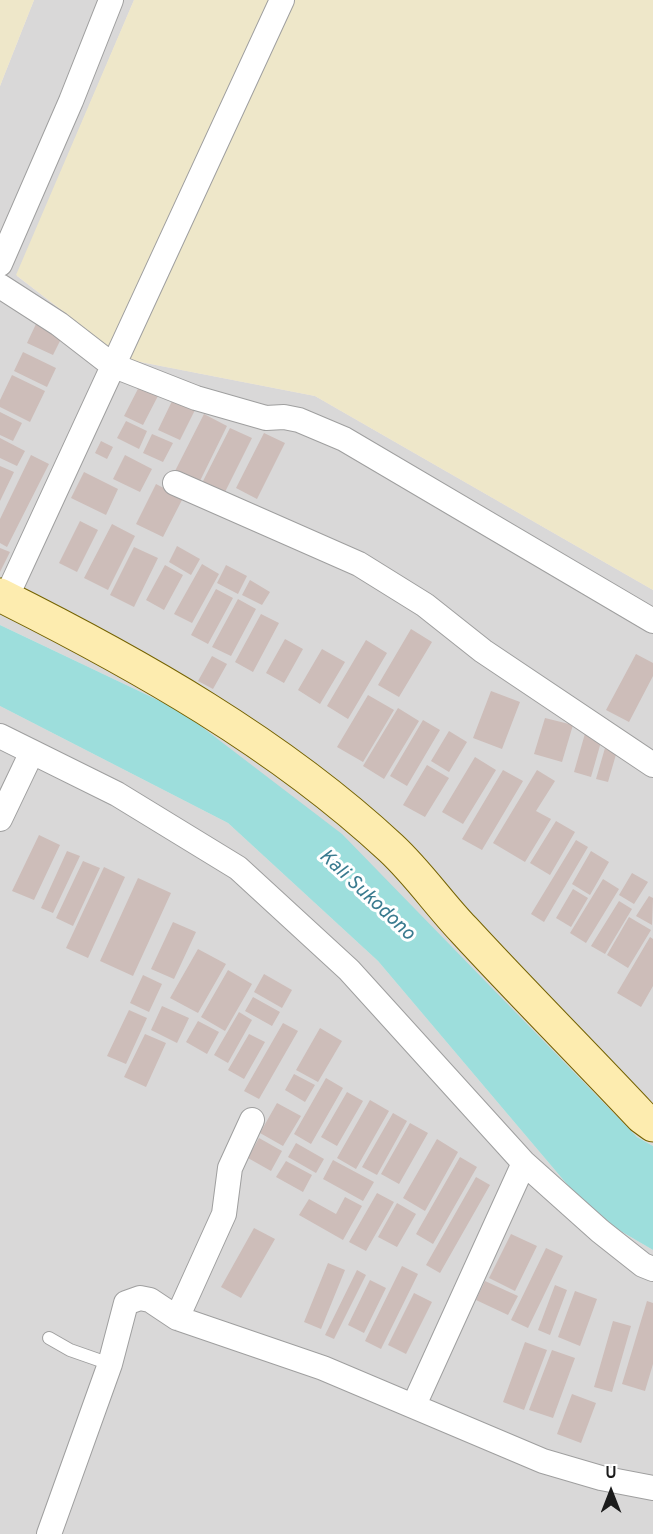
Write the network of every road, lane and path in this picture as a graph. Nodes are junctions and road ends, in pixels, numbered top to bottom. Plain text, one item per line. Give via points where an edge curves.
1 (111, 0) edge
2 (282, 0) edge
3 (0, 264) edge
4 (0, 286) edge
5 (112, 365) junction
6 (175, 483) dead end
7 (3, 596) edge
8 (653, 621) edge
9 (0, 736) edge
10 (32, 752) junction
11 (653, 765) edge
12 (0, 819) edge
13 (252, 1120) dead end
14 (653, 1125) edge
15 (524, 1163) junction
16 (653, 1269) edge
17 (177, 1318) junction
18 (49, 1338) dead end
19 (110, 1364) junction
20 (414, 1405) junction
21 (653, 1488) edge
22 (49, 1534) edge

1 - 3 street
2 - 5 street
4 - 5 street
5 - 7 street
5 - 8 street via 196,398 266,418 299,420 344,439
6 - 11 street via 359,564 425,605 483,651
7 - 14 main road via 80,634 218,717 319,789 392,849 463,929
9 - 10 street
10 - 12 street
10 - 15 street via 117,794 238,868 349,970
13 - 17 street via 230,1168 224,1214
15 - 16 street via 600,1232
15 - 20 street
17 - 19 street via 150,1300 140,1298 126,1303
17 - 20 street via 323,1368
18 - 19 lane
19 - 22 street
20 - 21 street via 543,1461

